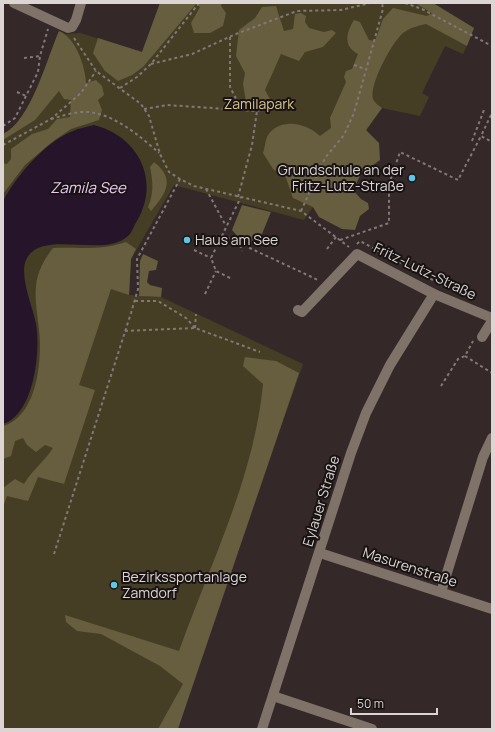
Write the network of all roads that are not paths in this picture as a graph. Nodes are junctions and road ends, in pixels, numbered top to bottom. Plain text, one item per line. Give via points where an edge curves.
1 (14, 3) edge
2 (81, 3) edge
3 (434, 294) junction
4 (298, 310) dead end
5 (492, 319) edge
6 (479, 337) road end
7 (492, 438) edge
8 (320, 553) junction
9 (441, 592) junction
10 (492, 609) edge
11 (272, 696) junction
12 (262, 729) edge
13 (372, 729) edge

1 - 2 street via 68,28 72,27 76,20
3 - 4 street, Fritz-Lutz-Straße via 357,254 302,312
3 - 5 street, Fritz-Lutz-Straße
3 - 8 street, Eylauer Straße via 390,365 366,413
5 - 6 street
7 - 9 street
8 - 9 street, Masurenstraße
8 - 11 street, Eylauer Straße
9 - 10 street, Masurenstraße
11 - 12 street, Eylauer Straße
11 - 13 street

